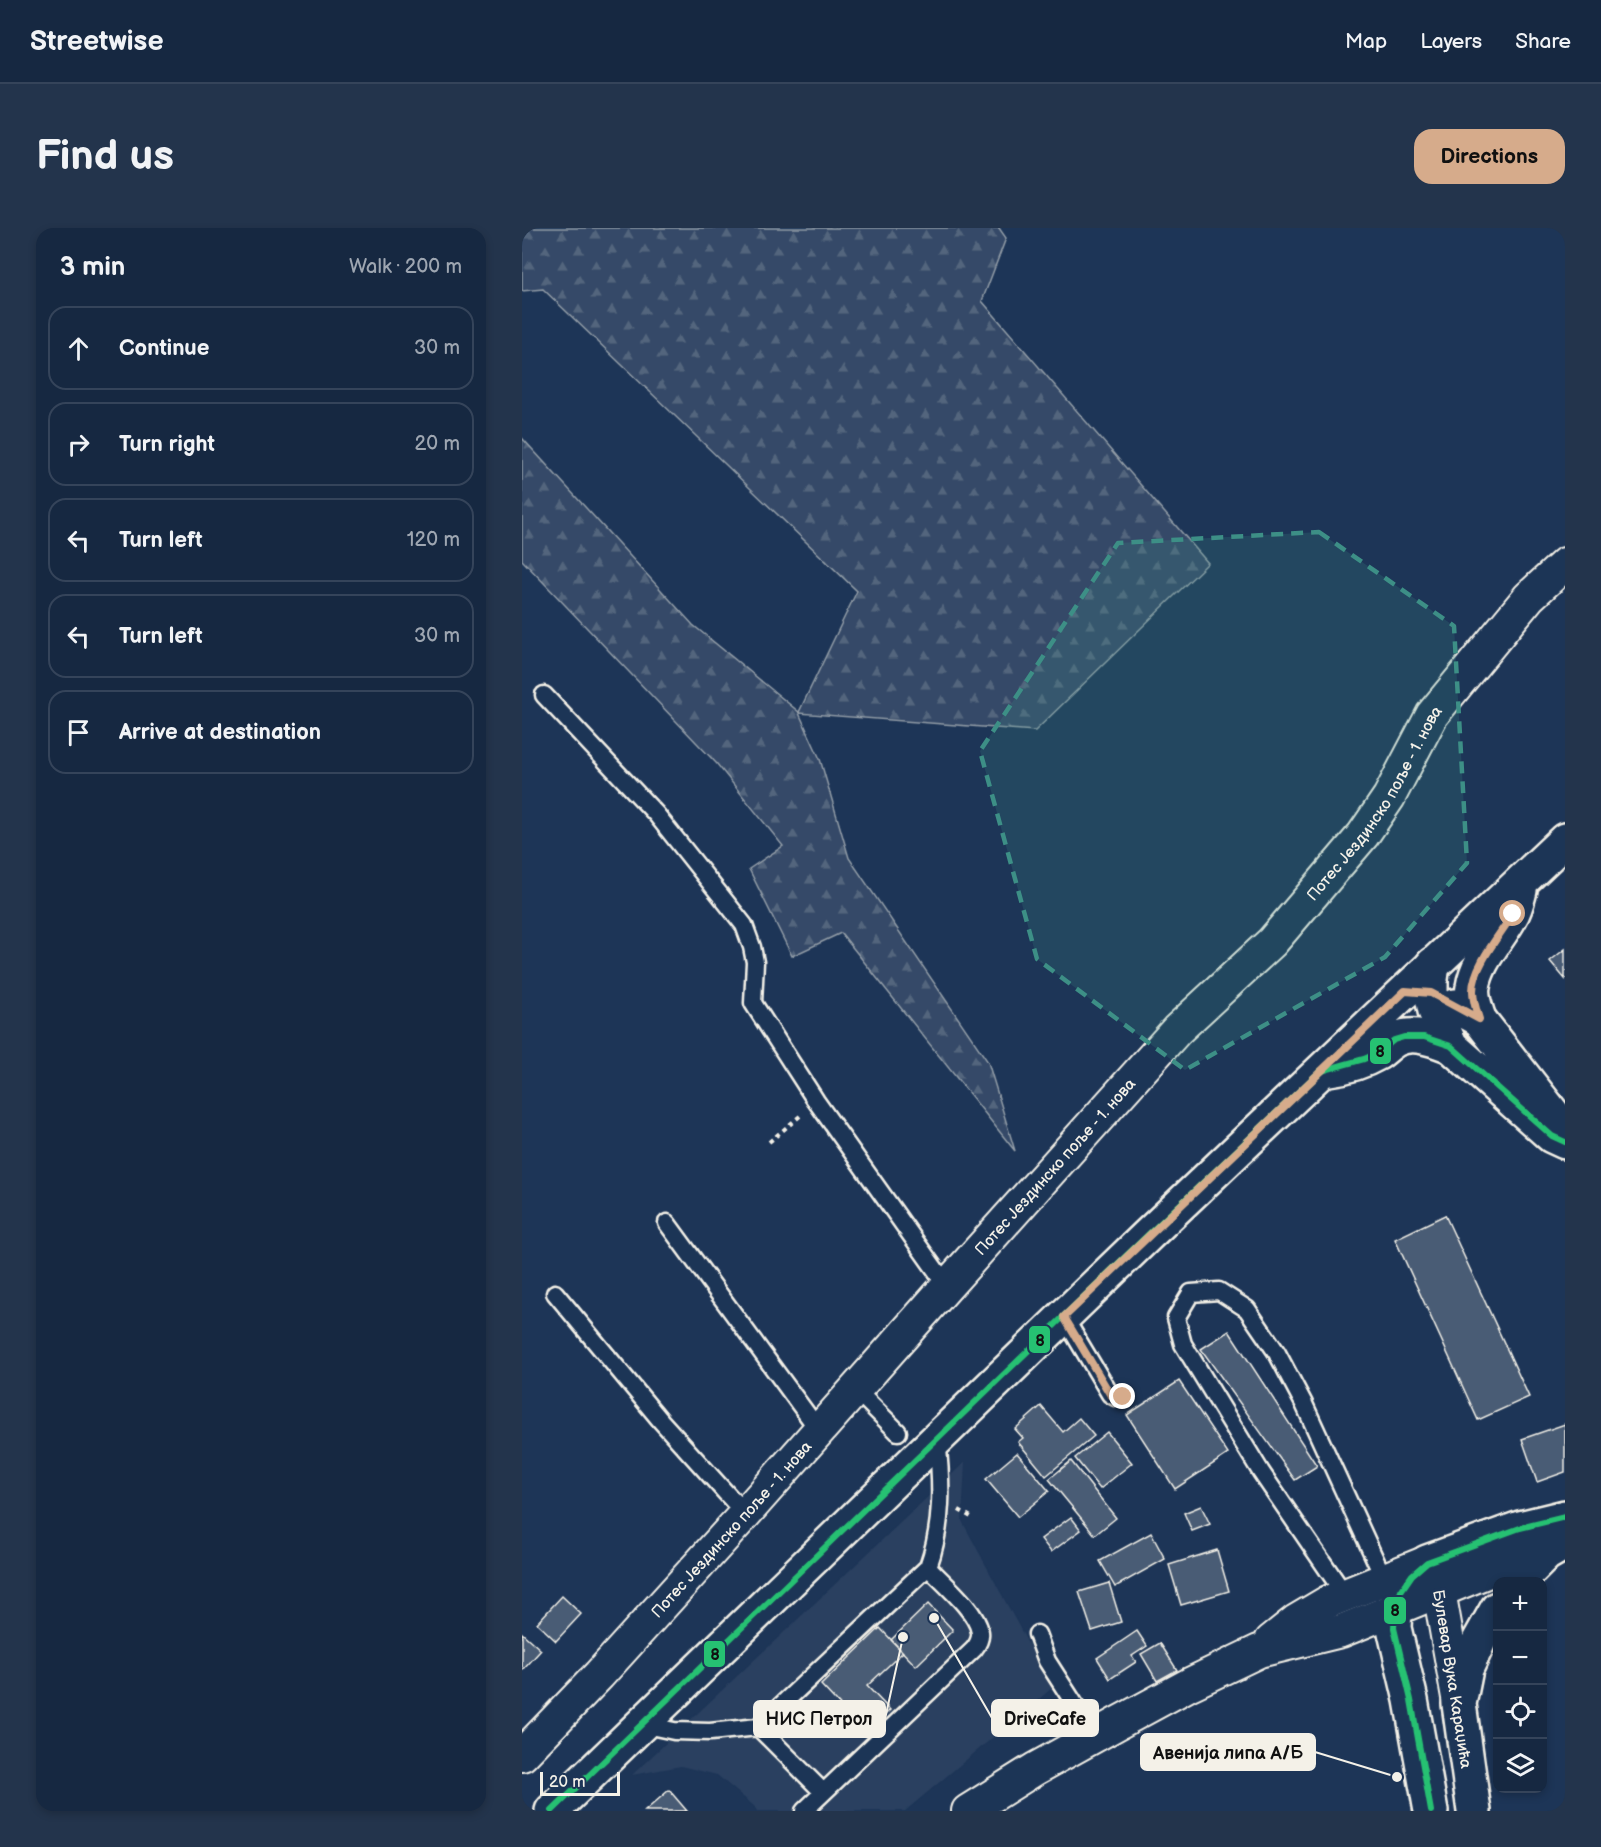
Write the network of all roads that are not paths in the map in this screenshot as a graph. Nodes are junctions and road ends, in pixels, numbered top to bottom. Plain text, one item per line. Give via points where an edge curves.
1 (1565, 564) edge
2 (544, 695) dead end
3 (1561, 854) edge
4 (1524, 879) junction
5 (1423, 983) junction
6 (1479, 1019) junction
7 (1451, 1046) junction
8 (1321, 1071) junction
9 (1565, 1134) edge
10 (1565, 1142) edge
11 (667, 1223) dead end
12 (947, 1286) junction
13 (555, 1293) dead end
14 (1064, 1317) junction
15 (856, 1390) junction
16 (1123, 1397) dead end
17 (820, 1432) junction
18 (898, 1432) dead end
19 (937, 1440) junction
20 (746, 1514) junction
21 (1565, 1516) edge
22 (1556, 1549) edge
23 (928, 1567) junction
24 (1433, 1576) junction
25 (1523, 1577) edge
26 (1384, 1579) junction
27 (1345, 1595) junction
28 (1395, 1609) junction
29 (1493, 1617) edge
30 (1037, 1634) dead end
31 (1258, 1651) junction
32 (1459, 1704) junction
33 (641, 1724) junction
34 (758, 1727) junction
35 (1095, 1736) junction
36 (522, 1755) edge
37 (823, 1792) junction
38 (552, 1811) edge
39 (804, 1811) edge
40 (968, 1811) edge
41 (1431, 1811) edge
42 (1474, 1811) edge

1 - 12 street, Потес Јездинско поље - 1. нова via 1529,597 1432,715 1363,835 1279,933 1177,1030
2 - 12 lane via 656,814 744,925 755,962 753,1003 816,1101
3 - 4 main road
4 - 5 main road
4 - 6 main road via 1513,914 1484,957 1475,980 1474,1001
5 - 6 main road
5 - 7 main road
5 - 8 main road
6 - 9 main road via 1557,1117
7 - 8 main road via 1412,1036 1397,1039 1350,1066
7 - 10 main road via 1552,1136
8 - 14 main road
11 - 17 lane
12 - 15 street, Потес Јездинско поље - 1. нова
13 - 20 lane via 661,1421
14 - 16 lane via 1110,1394
14 - 19 main road
15 - 17 street, Потес Јездинско поље - 1. нова
15 - 18 lane
17 - 20 street, Потес Јездинско поље - 1. нова
19 - 23 lane via 941,1502
19 - 33 main road
20 - 36 street, Потес Јездинско поље - 1. нова
21 - 24 main road via 1500,1535
22 - 24 street
22 - 25 main road
23 - 34 lane
23 - 37 lane via 969,1610 981,1633 979,1642
24 - 26 street
24 - 28 main road, Булевар Вука Караџића via 1412,1575
24 - 32 street, Булевар Вука Караџића
26 - 27 street
26 - 27 lane via 1277,1353 1247,1309 1219,1291 1191,1293 1176,1318 1183,1344 1261,1472
27 - 31 street via 1296,1621
28 - 31 street via 1341,1631
28 - 41 main road, Булевар Вука Караџића via 1394,1628
29 - 32 main road via 1466,1669
30 - 35 lane via 1047,1661
31 - 35 street
32 - 42 main road, Булевар Вука Караџића
33 - 34 lane via 674,1731 710,1732
33 - 38 main road
34 - 37 lane
35 - 40 street
37 - 39 lane

